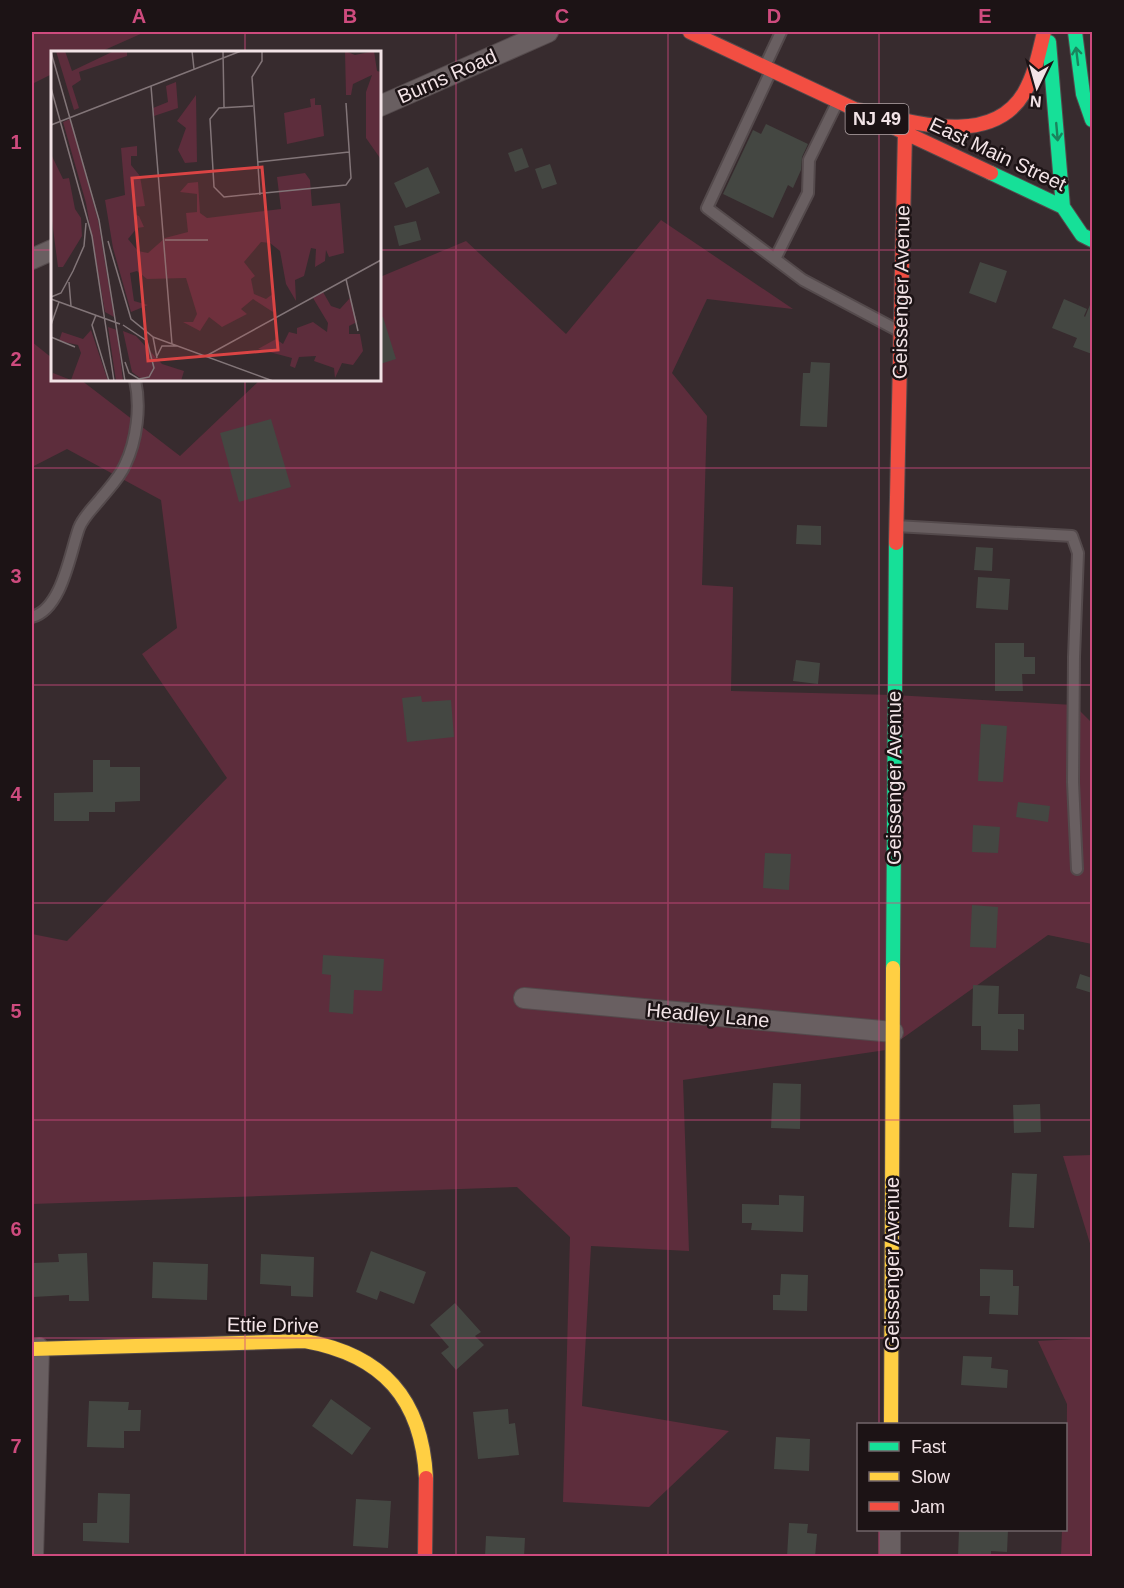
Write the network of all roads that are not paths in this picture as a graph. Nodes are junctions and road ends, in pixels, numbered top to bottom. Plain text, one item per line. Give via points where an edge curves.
1 (548, 32) edge
2 (690, 32) edge
3 (781, 32) edge
4 (1046, 32) edge
5 (1075, 32) edge
6 (768, 69) junction
7 (838, 102) junction
8 (381, 106) edge
9 (854, 109) junction
10 (1092, 120) edge
11 (905, 132) junction
12 (1064, 207) junction
13 (1083, 216) dead end
14 (1092, 240) edge
15 (51, 250) edge
16 (775, 259) junction
17 (32, 260) edge
18 (900, 332) junction
19 (135, 381) edge
20 (896, 526) junction
21 (32, 617) edge
22 (1077, 869) dead end
23 (524, 998) dead end
24 (892, 1032) junction
25 (35, 1349) edge
26 (891, 1423) edge
27 (891, 1531) edge
28 (33, 1557) edge
29 (425, 1557) edge
30 (890, 1557) edge

1 - 8 street, Burns Road
2 - 6 main road, East Main Street / NJ 49
3 - 6 lane
4 - 9 main road via 1026,89 1018,102 994,121 960,126
4 -> 12 main road
10 -> 5 main road via 1083,94
6 - 7 main road, East Main Street / NJ 49
6 - 16 lane via 707,208
7 - 9 main road, East Main Street / NJ 49
7 - 16 lane via 809,160 808,193
9 - 11 main road, East Main Street / NJ 49
11 - 12 main road, East Main Street / NJ 49
11 - 18 main road, Geissenger Avenue
12 - 13 main road, East Main Street / NJ 49
12 - 14 main road via 1082,235
15 - 17 street
16 - 18 lane via 803,280
18 - 20 main road, Geissenger Avenue
19 - 21 lane via 137,414 125,466 80,526 63,582 53,600
20 - 22 lane via 1072,536 1078,553 1073,782
20 - 24 main road, Geissenger Avenue
23 - 24 street, Headley Lane
24 - 26 main road, Geissenger Avenue
25 - 28 street
25 - 29 main road, Ettie Drive via 305,1341 329,1345 374,1365 404,1399 424,1448
27 - 30 street

